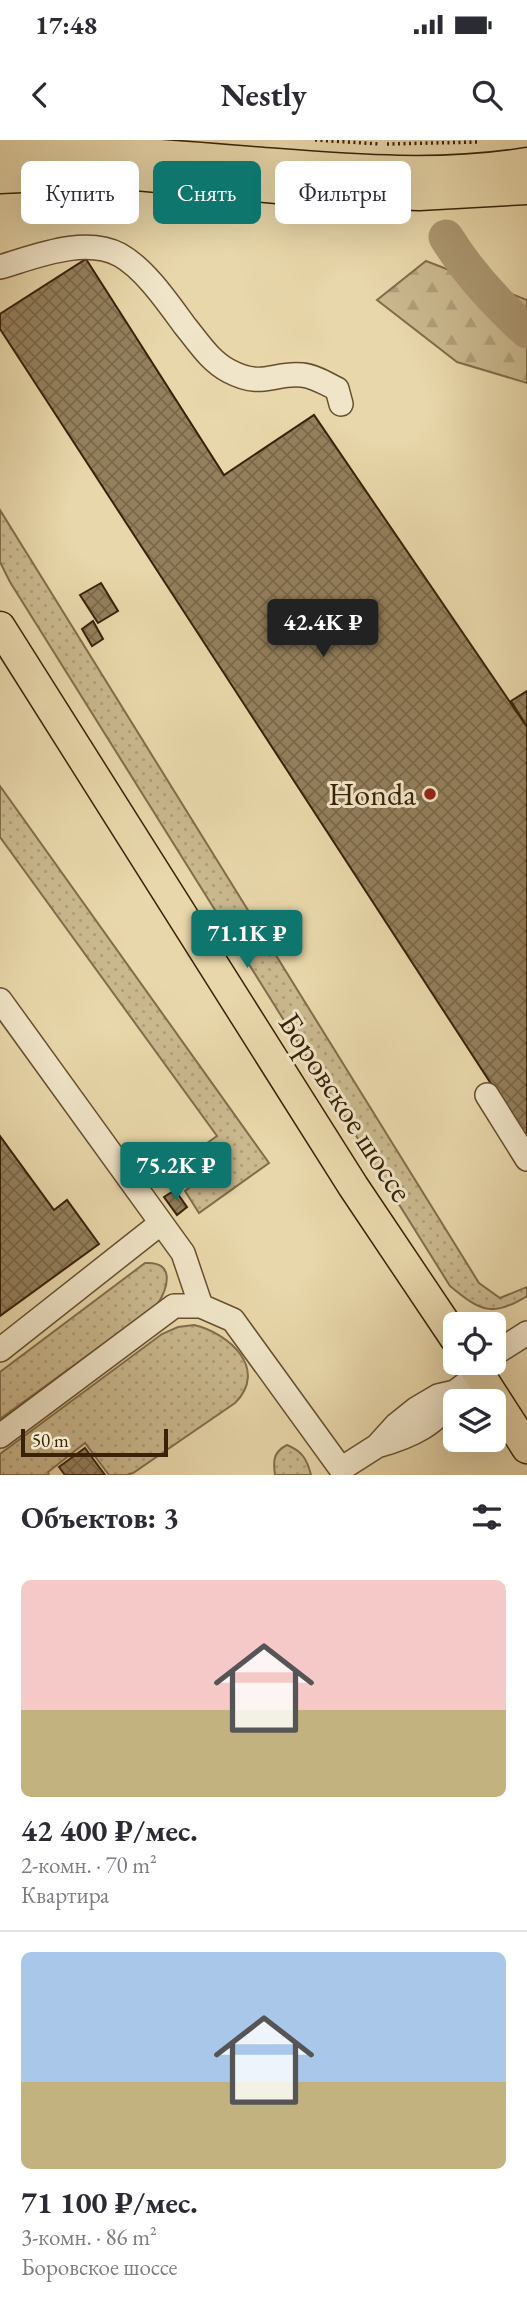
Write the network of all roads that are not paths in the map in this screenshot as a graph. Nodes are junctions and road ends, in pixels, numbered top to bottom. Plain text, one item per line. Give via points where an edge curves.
1 (0, 152) edge
2 (527, 163) edge
3 (0, 178) edge
4 (527, 189) edge
5 (0, 267) edge
6 (341, 404) dead end
7 (0, 627) edge
8 (0, 1000) edge
9 (487, 1095) dead end
10 (527, 1159) edge
11 (161, 1223) junction
12 (201, 1306) junction
13 (443, 1320) edge
14 (527, 1333) edge
15 (506, 1348) edge
16 (0, 1350) edge
17 (471, 1375) edge
18 (479, 1375) edge
19 (0, 1436) edge
20 (527, 1448) edge
21 (341, 1472) edge

1 - 2 main road via 75,150 404,171
3 - 4 main road via 114,173 310,191 419,195
5 - 6 lane via 69,249 104,250 120,256 164,298 213,361 255,380 312,377 337,389
7 - 13 main road, Боровское шоссе
8 - 11 lane
9 - 10 lane
11 - 12 lane via 183,1254
11 - 16 lane
12 - 19 lane via 174,1306
12 - 21 lane via 233,1320
14 - 15 lane
17 - 21 lane via 438,1418 403,1439 377,1446
18 - 20 main road

